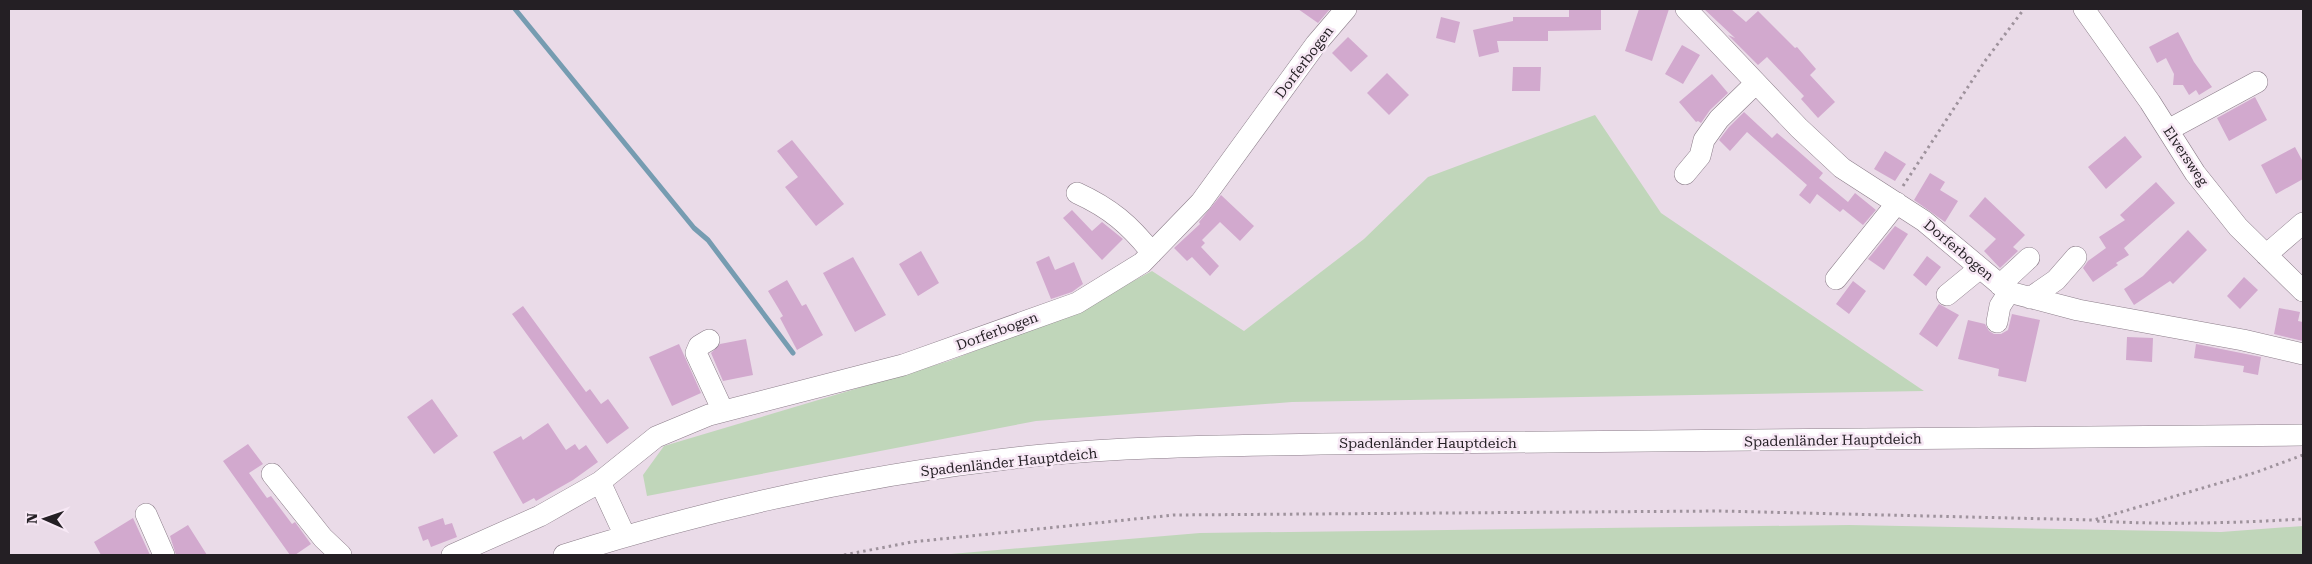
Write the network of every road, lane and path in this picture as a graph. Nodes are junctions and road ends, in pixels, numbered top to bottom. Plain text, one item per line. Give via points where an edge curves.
1 (1346, 9) edge
2 (1686, 9) edge
3 (2024, 9) edge
4 (2084, 9) edge
5 (2257, 82) dead end
6 (1756, 83) junction
7 (2168, 130) junction
8 (1685, 174) dead end
9 (1077, 193) dead end
10 (1895, 202) junction
11 (2303, 223) edge
12 (1152, 253) junction
13 (2266, 255) junction
14 (2076, 257) dead end
15 (2029, 258) dead end
16 (1980, 268) junction
17 (1836, 279) dead end
18 (2005, 288) junction
19 (2303, 291) edge
20 (1947, 295) dead end
21 (2030, 298) junction
22 (1998, 322) dead end
23 (709, 340) dead end
24 (2303, 354) edge
25 (723, 411) junction
26 (2303, 435) edge
27 (2303, 455) edge
28 (272, 474) dead end
29 (600, 482) junction
30 (146, 514) dead end
31 (2303, 519) edge
32 (2094, 520) junction
33 (625, 536) junction
34 (164, 555) edge
35 (341, 555) edge
36 (452, 555) edge
37 (564, 555) edge
38 (844, 555) edge

1 - 12 street, Dorferbogen via 1316,44 1201,202
2 - 6 street, Dorferbogen
3 - 10 path via 1953,107
4 - 7 street, Elversweg
5 - 7 street
6 - 8 street via 1719,119 1704,140 1700,156
6 - 10 street, Dorferbogen via 1842,168
7 - 13 street, Elversweg via 2201,180 2238,227
9 - 12 street via 1102,204 1134,230
10 - 16 street, Dorferbogen via 1924,221
10 - 17 street
11 - 13 street
12 - 25 street, Dorferbogen via 1142,263 1077,302 903,365
13 - 19 street, Elversweg
14 - 21 street via 2056,280
15 - 18 street
16 - 18 street, Dorferbogen
16 - 20 street
18 - 21 street, Dorferbogen
18 - 22 street
21 - 24 street, Dorferbogen
23 - 25 street via 699,346 696,353
25 - 29 street, Dorferbogen via 656,437
26 - 33 street, Spadenländer Hauptdeich via 1169,447 1072,453 922,470 799,492
27 - 32 path via 2257,472
28 - 35 street via 323,538
29 - 33 street
29 - 36 street, Dorferbogen via 540,516
30 - 34 street
31 - 32 path via 2136,523
32 - 38 path via 1719,511 1174,515 912,542
33 - 37 street, Spadenländer Hauptdeich

